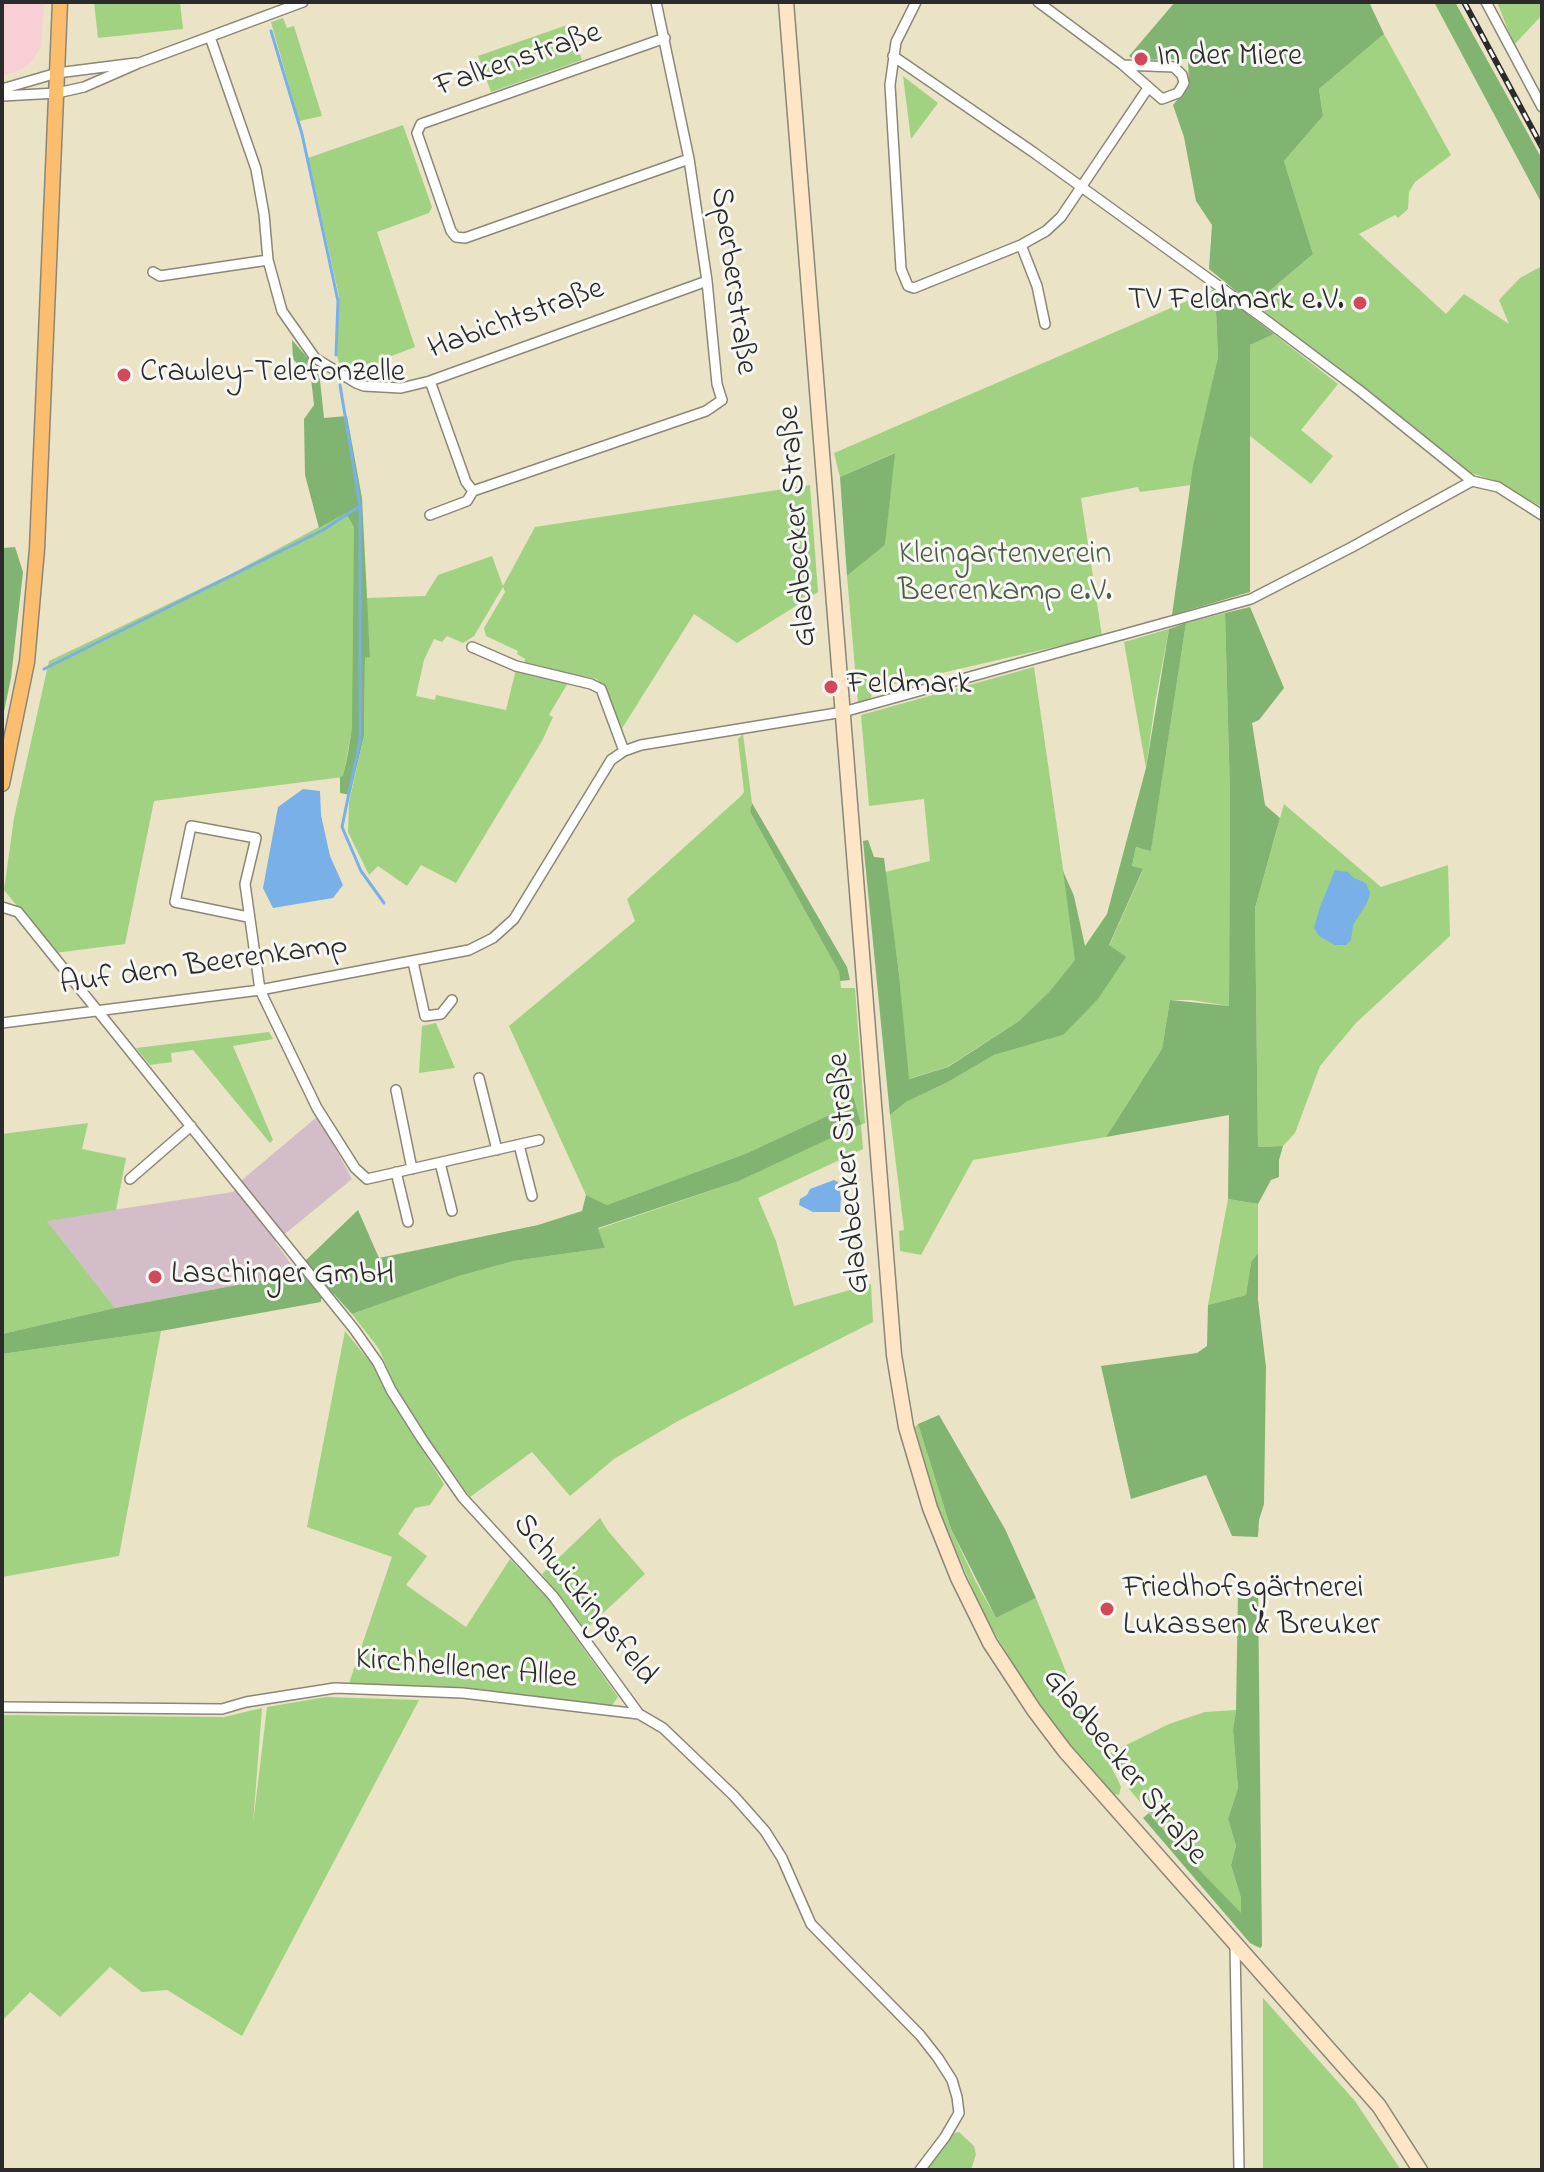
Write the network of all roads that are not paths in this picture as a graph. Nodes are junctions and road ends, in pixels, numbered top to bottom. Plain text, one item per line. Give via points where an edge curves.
1 (60, 2) edge
2 (303, 2) edge
3 (656, 2) edge
4 (786, 2) edge
5 (916, 2) edge
6 (1038, 2) edge
7 (1486, 2) edge
8 (210, 37) junction
9 (665, 38) junction
10 (893, 56) junction
11 (139, 63) junction
12 (1123, 65) junction
13 (57, 73) junction
14 (1148, 88) junction
15 (2, 89) edge
16 (57, 93) junction
17 (2, 96) edge
18 (1542, 107) edge
19 (689, 159) junction
20 (1080, 185) junction
21 (1021, 245) junction
22 (268, 260) junction
23 (153, 272) dead end
24 (707, 281) junction
25 (1045, 324) dead end
26 (430, 381) junction
27 (1472, 481) junction
28 (473, 491) junction
29 (430, 515) dead end
30 (1542, 515) edge
31 (472, 647) dead end
32 (843, 712) junction
33 (624, 751) junction
34 (2, 784) edge
35 (2, 907) edge
36 (248, 917) junction
37 (413, 962) junction
38 (260, 990) junction
39 (452, 1000) dead end
40 (95, 1010) junction
41 (2, 1023) edge
42 (479, 1078) dead end
43 (396, 1090) dead end
44 (191, 1126) junction
45 (539, 1140) dead end
46 (519, 1145) junction
47 (497, 1150) junction
48 (440, 1163) junction
49 (412, 1169) junction
50 (396, 1172) junction
51 (130, 1179) dead end
52 (532, 1196) dead end
53 (452, 1211) dead end
54 (408, 1222) dead end
55 (2, 1707) edge
56 (639, 1714) junction
57 (1235, 1945) junction
58 (920, 2170) edge
59 (1239, 2170) edge
60 (1420, 2170) edge

1 - 13 main road
2 - 8 street
3 - 9 street, Sperberstraße
4 - 32 main road, Gladbecker Straße
5 - 10 street
6 - 12 street
7 - 18 street
8 - 11 street
8 - 22 street, Habichtstraße via 256,169
9 - 19 street, Sperberstraße
9 - 19 street, Falkenstraße via 421,124 417,133 451,231 465,238
10 - 20 street
10 - 21 street via 890,85 903,278 908,286
11 - 13 street
11 - 16 street via 116,76
12 - 14 street
12 - 14 street via 1174,67 1182,75 1178,93 1162,99
13 - 15 street
13 - 16 main road
14 - 20 street
16 - 17 street
16 - 34 main road via 37,549 27,662
19 - 24 street, Sperberstraße
20 - 21 street via 1061,217
20 - 27 street via 1359,390
21 - 25 street
22 - 23 street via 160,276
22 - 26 street, Habichtstraße via 282,311 315,358 364,386 401,388
24 - 26 street, Habichtstraße
24 - 28 street, Sperberstraße via 722,400 706,411
26 - 28 street
27 - 30 street via 1498,487
27 - 32 street via 1251,599
28 - 29 street, Sperberstraße via 467,501
31 - 33 street via 516,666 601,689
32 - 33 street
32 - 57 main road, Gladbecker Straße via 894,1355 906,1427 930,1508 990,1643 1034,1710
33 - 37 street, Auf dem Beerenkamp via 611,760 514,919 469,950
35 - 40 street, Schwickingsfeld via 18,912
36 - 36 street via 245,884 256,838 191,826 175,902
36 - 38 street
37 - 38 street, Auf dem Beerenkamp
37 - 39 street via 425,1016 441,1014
38 - 40 street, Auf dem Beerenkamp
38 - 50 street via 303,1082 355,1168 367,1179
40 - 41 street, Auf dem Beerenkamp
40 - 44 street, Schwickingsfeld
42 - 47 street
43 - 49 street
44 - 51 street
44 - 56 street, Schwickingsfeld via 365,1343 463,1498 553,1596
45 - 46 street
46 - 47 street
46 - 52 street
47 - 48 street
48 - 49 street
48 - 53 street
49 - 50 street
50 - 54 street
55 - 56 street, Kirchhellener Allee via 222,1709 335,1688 463,1693
56 - 58 street, Schwickingsfeld via 663,1728 765,1831 811,1924 920,2035 952,2080 959,2113
57 - 59 street
57 - 60 main road, Gladbecker Straße via 1379,2106

